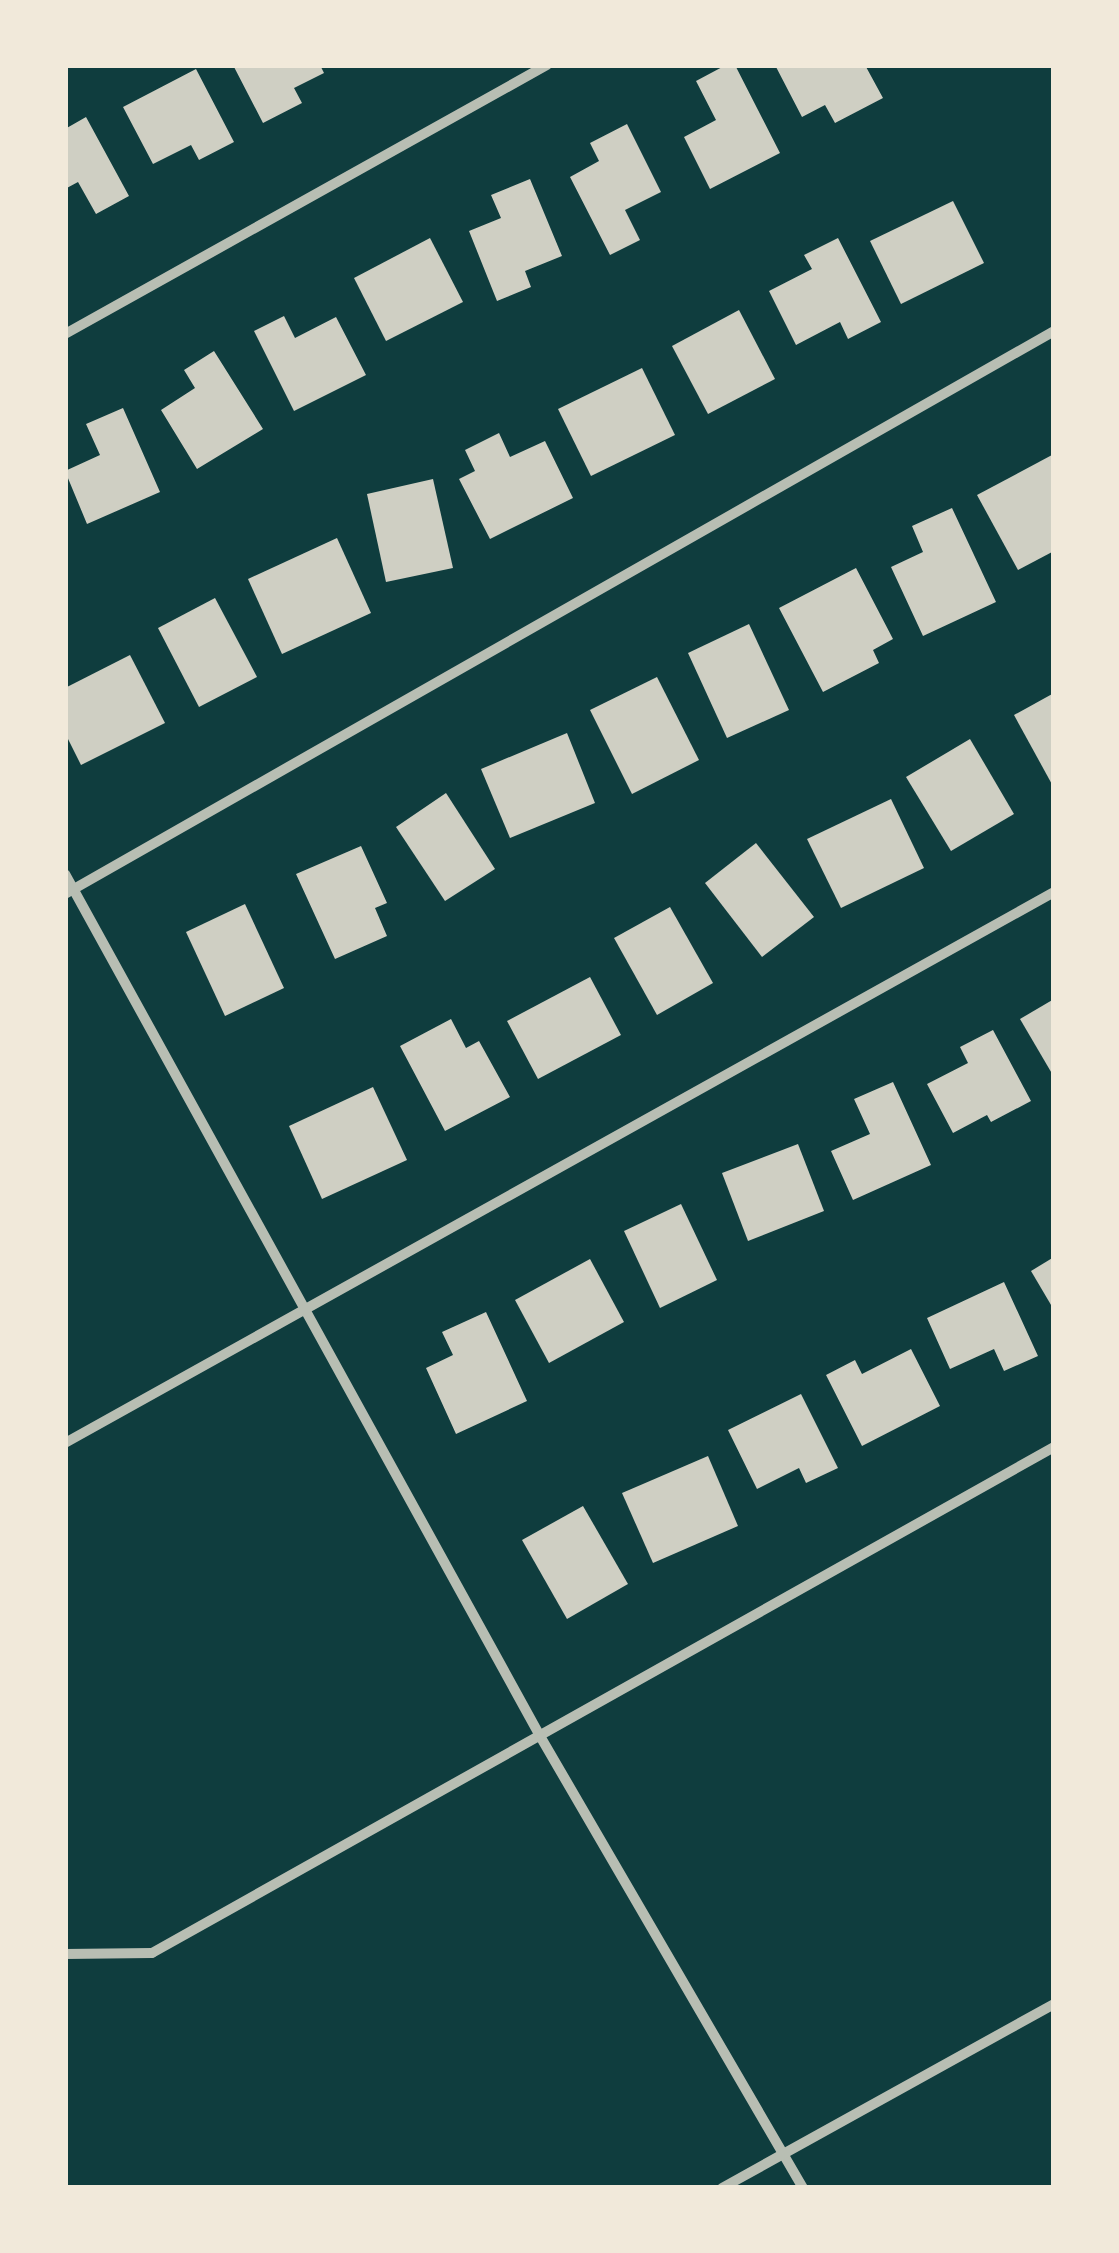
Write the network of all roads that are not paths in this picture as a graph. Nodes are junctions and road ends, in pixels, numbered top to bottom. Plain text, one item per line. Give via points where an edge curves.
1 (548, 65) edge
2 (1054, 332) edge
3 (65, 334) edge
4 (65, 874) edge
5 (69, 892) edge
6 (1054, 892) edge
7 (304, 1307) junction
8 (65, 1442) edge
9 (1054, 1447) edge
10 (540, 1736) junction
11 (65, 1954) edge
12 (1054, 2004) edge
13 (784, 2154) junction
14 (722, 2188) edge
15 (803, 2188) edge

1 - 3 street
2 - 5 street
4 - 5 street
5 - 7 street
6 - 7 street
7 - 8 street
7 - 10 street
9 - 10 street
10 - 11 street via 152,1953
10 - 13 street
12 - 13 street
13 - 14 street
13 - 15 street

